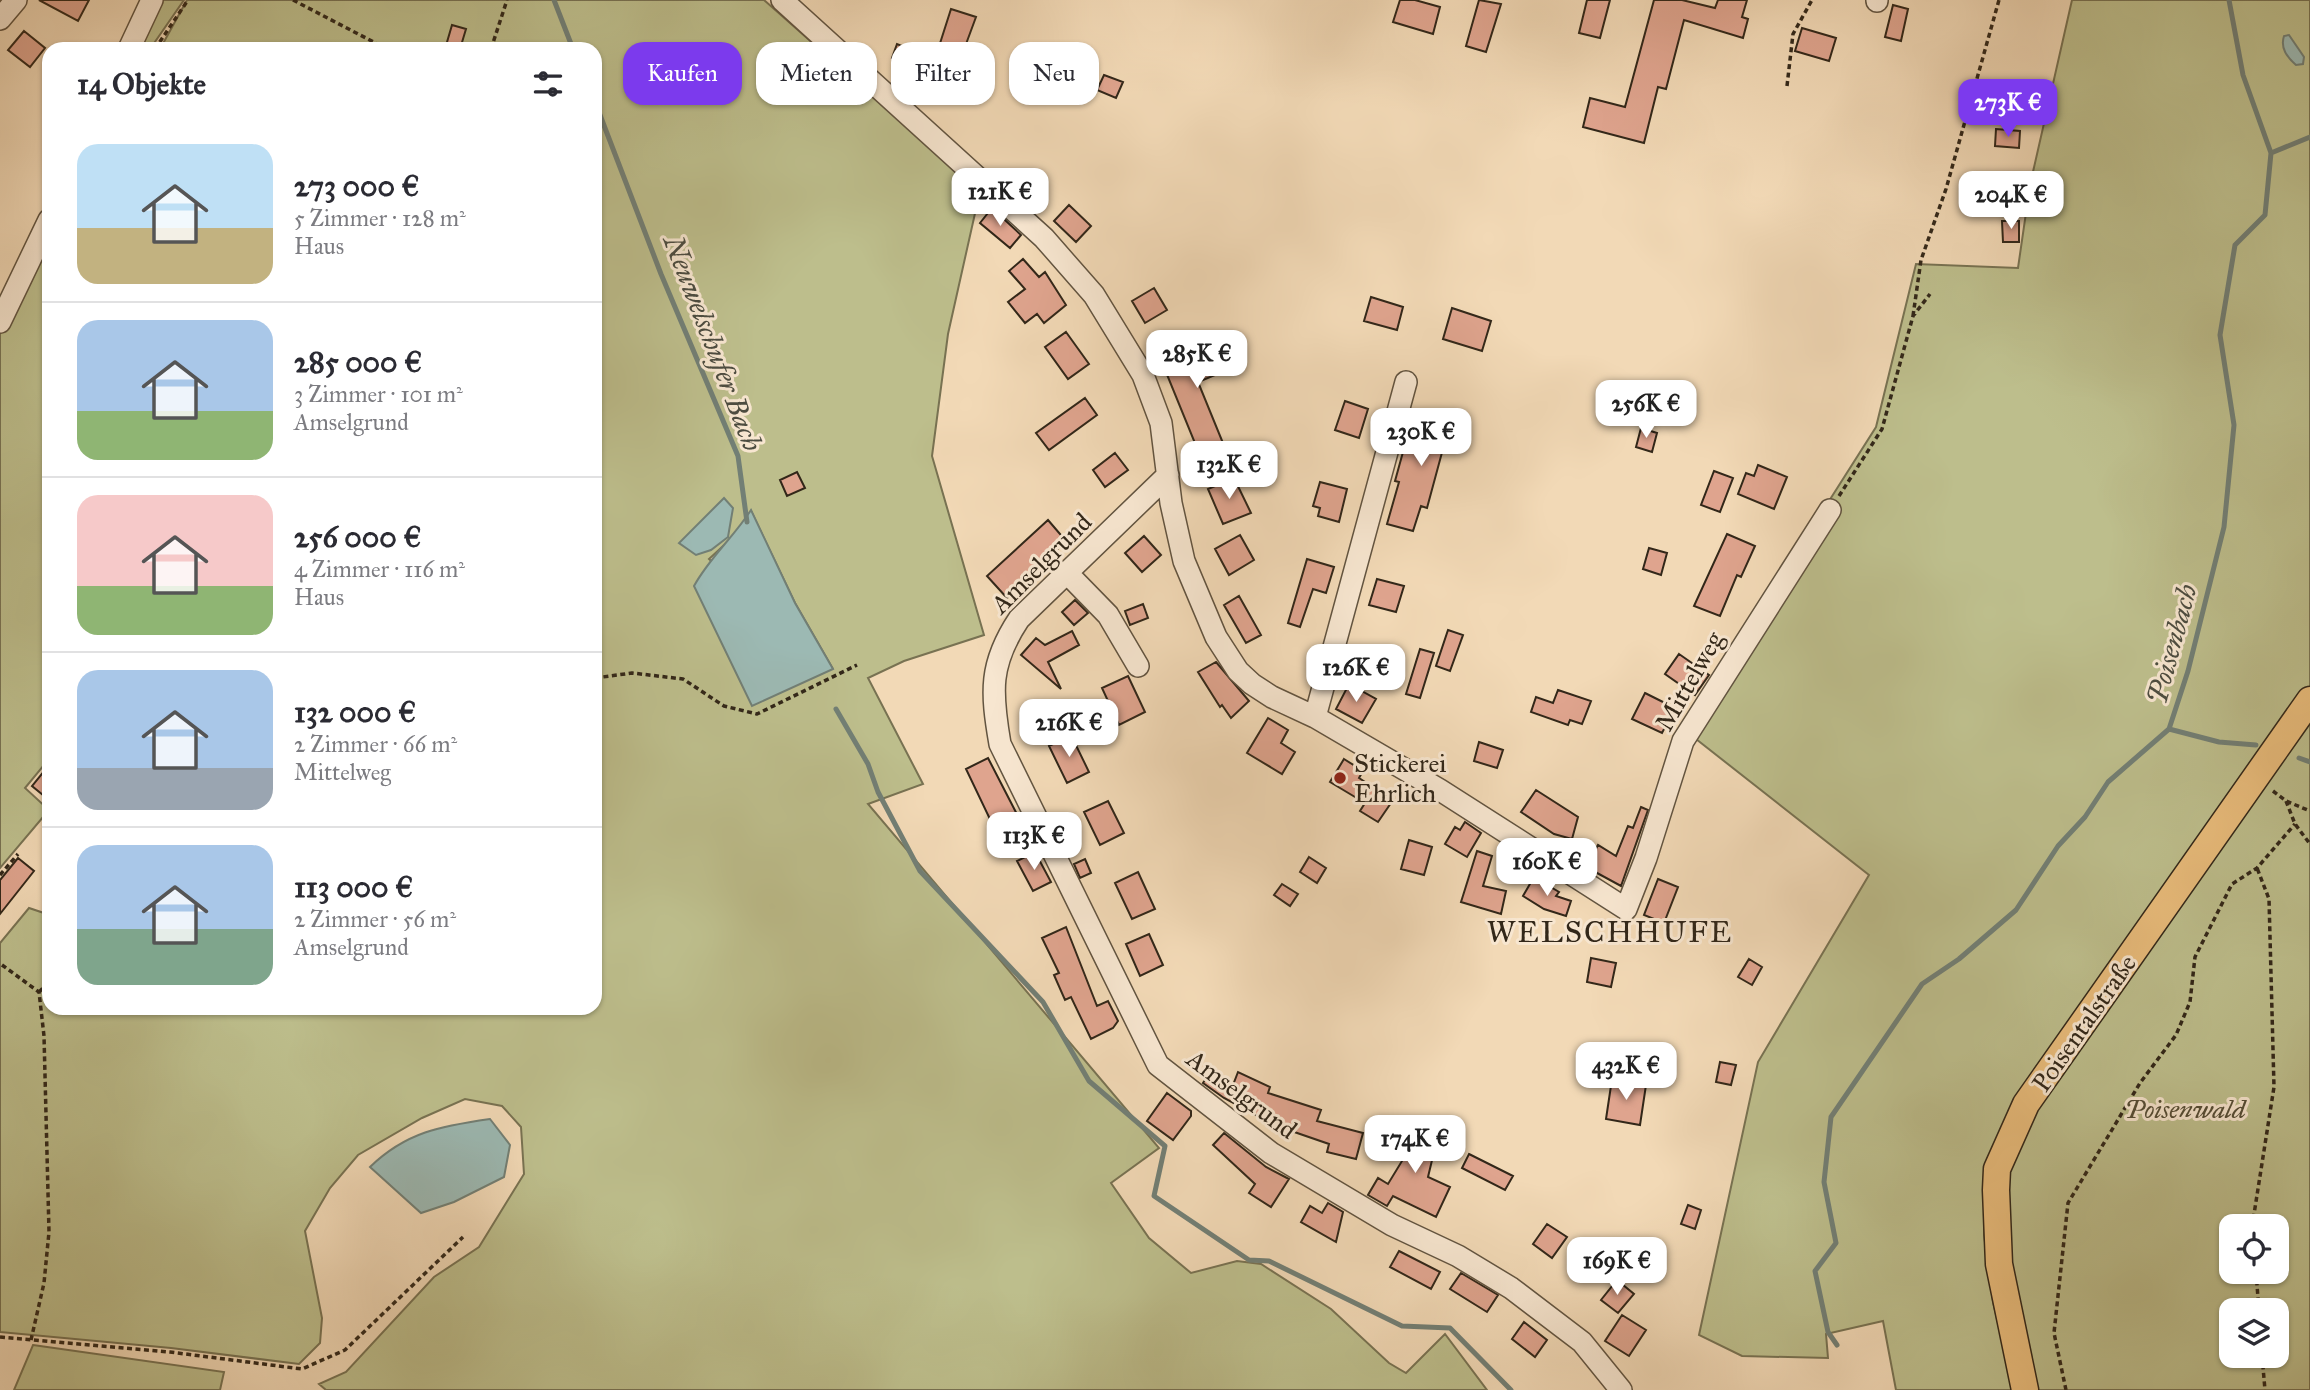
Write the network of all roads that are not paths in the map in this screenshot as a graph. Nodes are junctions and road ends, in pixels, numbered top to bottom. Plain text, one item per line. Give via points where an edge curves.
1 (16, 0) edge
2 (152, 0) edge
3 (782, 0) edge
4 (0, 19) edge
5 (132, 42) edge
6 (42, 235) edge
7 (0, 322) edge
8 (1406, 382) dead end
9 (1168, 475) junction
10 (1830, 510) road end
11 (1067, 573) junction
12 (1139, 666) dead end
13 (2310, 700) edge
14 (1315, 718) junction
15 (1621, 1390) edge
16 (2025, 1390) edge

1 - 4 street
2 - 5 street
3 - 9 street via 1044,237 1094,295 1143,375 1161,423
6 - 7 street
8 - 14 street
9 - 11 street, Amselgrund
9 - 14 street, Mittelweg via 1184,561 1216,637 1252,684
10 - 14 street, Mittelweg via 1683,741 1626,909 1440,790
11 - 12 street via 1108,615
11 - 15 street, Amselgrund via 1019,619 1002,644 994,673 993,703 1000,744 1158,1065 1271,1153 1392,1225 1511,1287 1582,1342
13 - 16 main road, Poisentalstraße via 2026,1104 2013,1129 1997,1169 1999,1264

